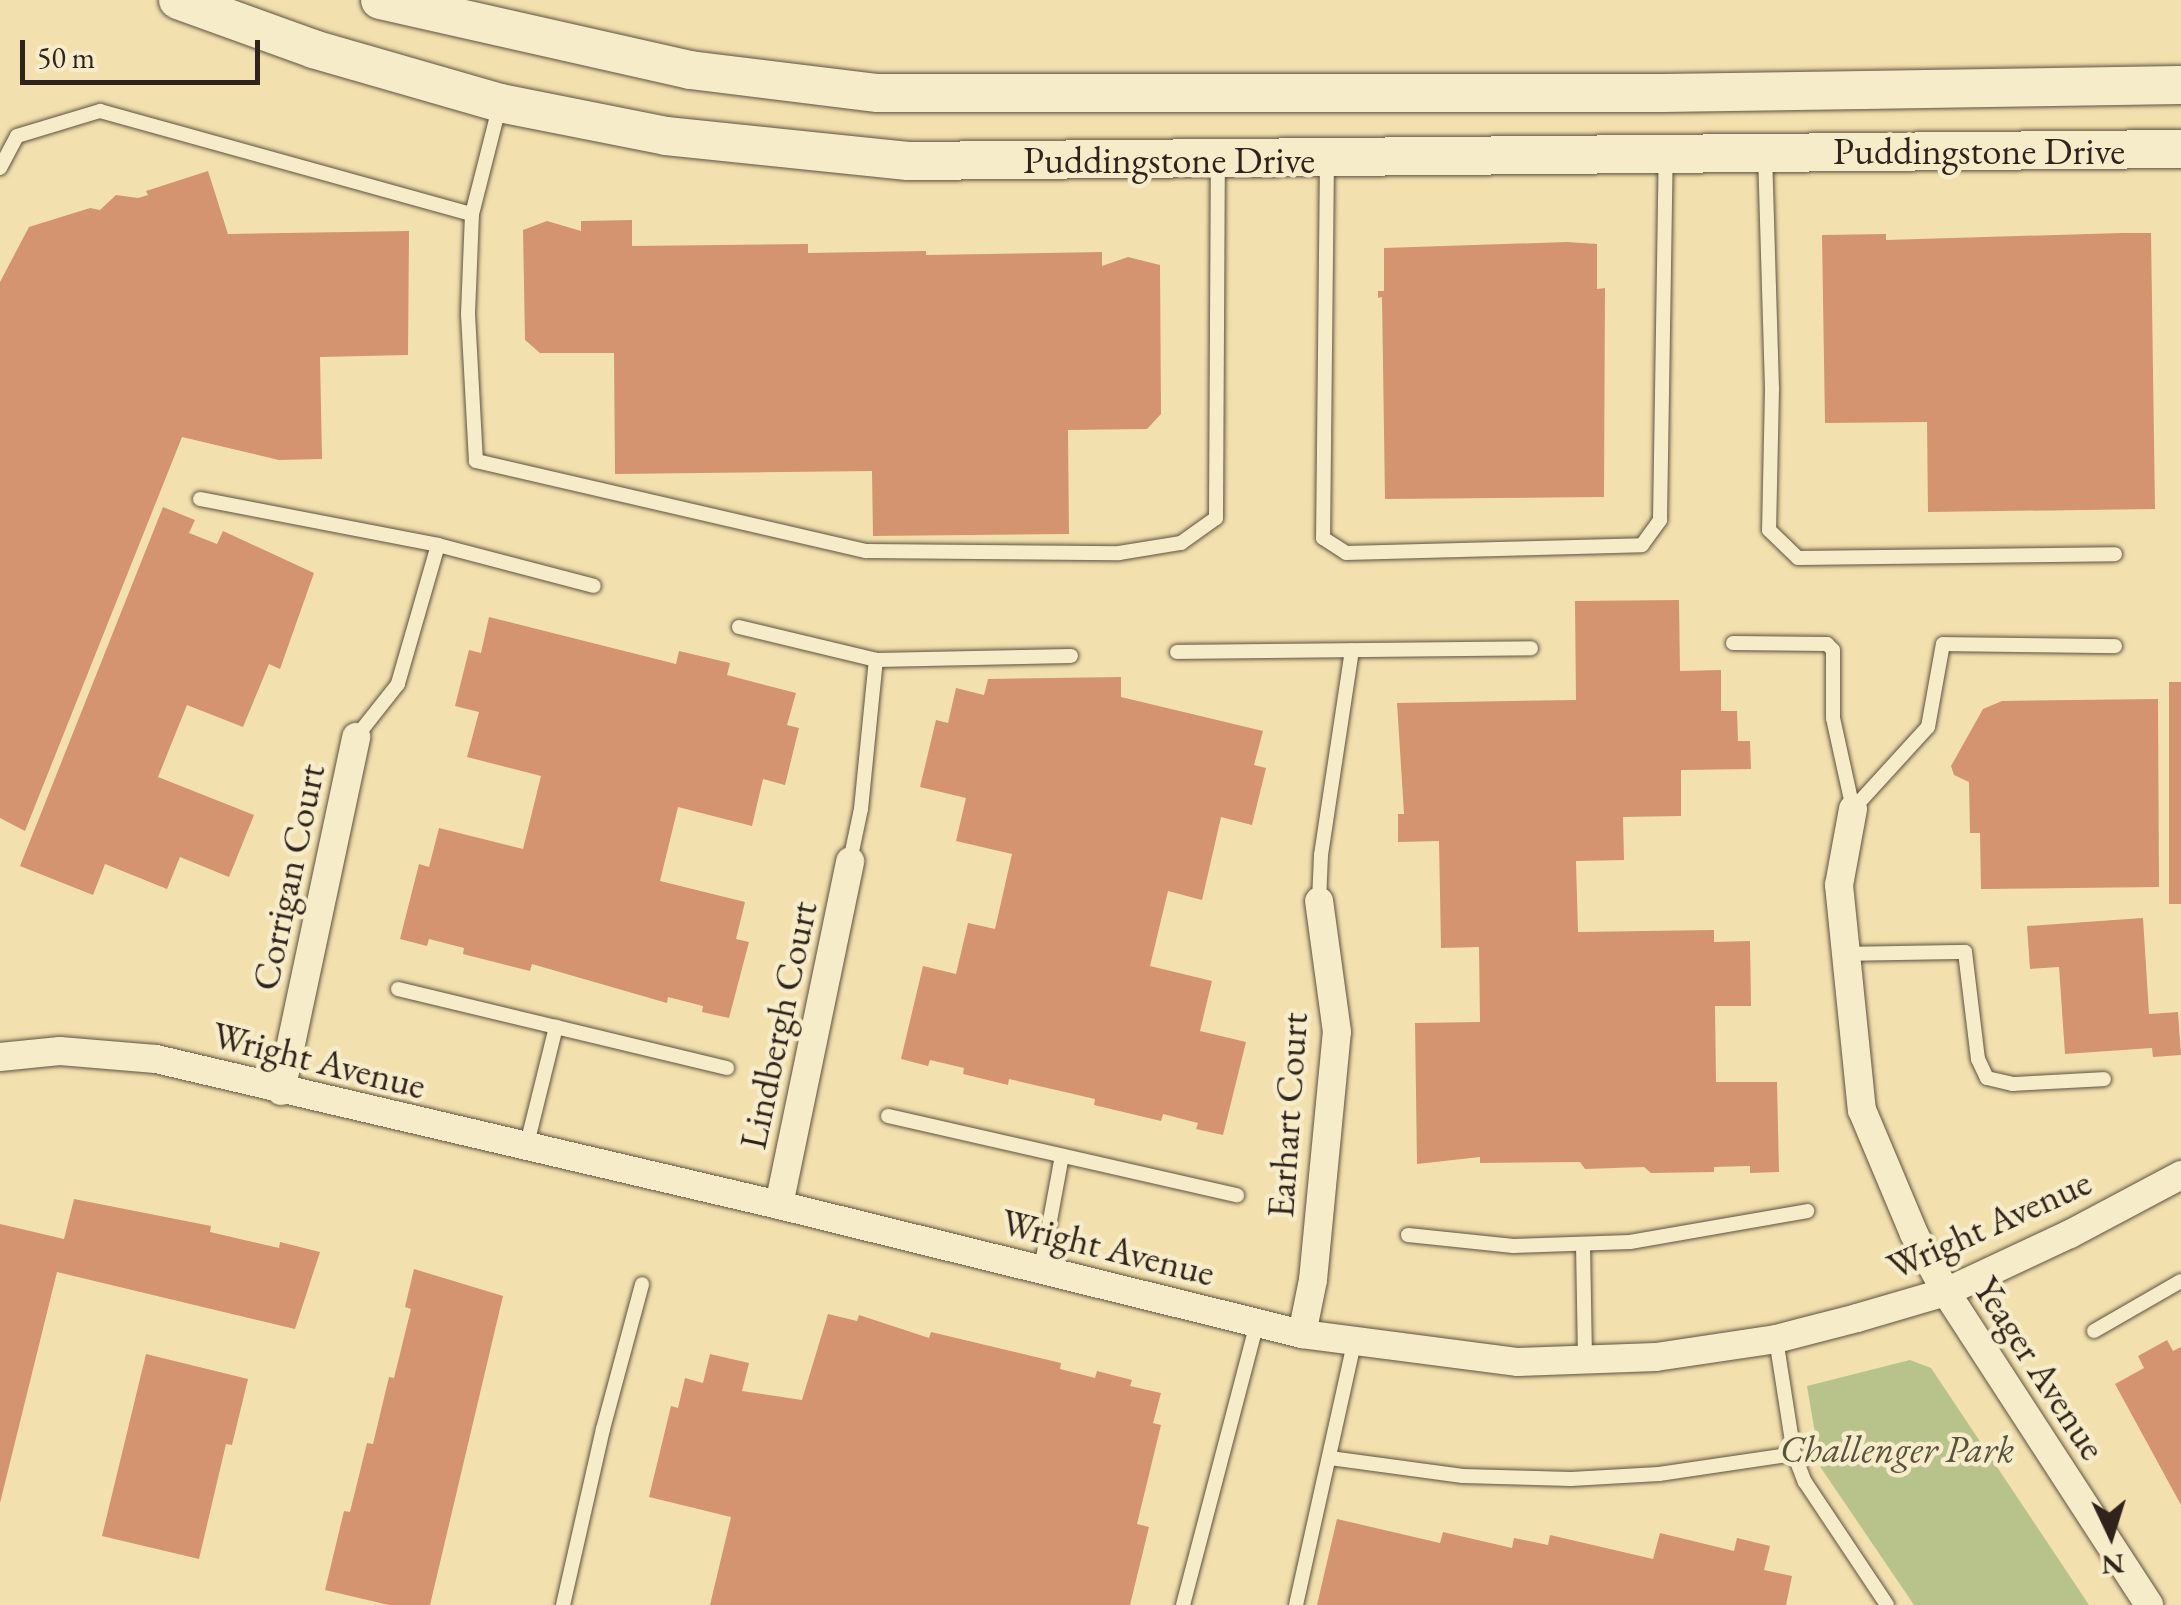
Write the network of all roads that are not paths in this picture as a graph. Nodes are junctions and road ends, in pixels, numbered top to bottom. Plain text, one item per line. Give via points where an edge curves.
1 (178, 0) edge
2 (380, 0) edge
3 (2181, 86) edge
4 (500, 103) junction
5 (2181, 150) edge
6 (1765, 153) junction
7 (1666, 154) junction
8 (1327, 159) junction
9 (1218, 160) junction
10 (0, 168) edge
11 (472, 214) junction
12 (200, 498) dead end
13 (438, 546) junction
14 (2115, 554) dead end
15 (594, 586) dead end
16 (740, 627) dead end
17 (1734, 643) dead end
18 (2116, 646) dead end
19 (1531, 648) dead end
20 (1352, 650) junction
21 (1177, 652) dead end
22 (1071, 656) dead end
23 (876, 660) junction
24 (356, 738) joint
25 (1853, 809) junction
26 (850, 861) joint
27 (1319, 901) joint
28 (1846, 954) junction
29 (398, 989) dead end
30 (556, 1026) junction
31 (0, 1057) edge
32 (727, 1068) dead end
33 (2104, 1079) dead end
34 (281, 1091) junction
35 (888, 1116) dead end
36 (526, 1148) junction
37 (1062, 1156) junction
38 (2181, 1174) edge
39 (1236, 1195) dead end
40 (780, 1205) junction
41 (1807, 1211) dead end
42 (1408, 1235) dead end
43 (1583, 1244) junction
44 (1040, 1269) junction
45 (2181, 1281) edge
46 (642, 1284) dead end
47 (1946, 1292) junction
48 (1257, 1323) junction
49 (2094, 1331) dead end
50 (1302, 1334) junction
51 (1776, 1340) junction
52 (1354, 1343) junction
53 (1584, 1360) junction
54 (1794, 1454) junction
55 (1330, 1458) junction
56 (564, 1605) edge
57 (1183, 1605) edge
58 (1296, 1605) edge
59 (1887, 1605) edge
60 (2148, 1605) edge

1 - 4 street, Puddingstone Drive via 313,49
2 - 3 street, Puddingstone Drive via 690,70 878,93
4 - 9 street, Puddingstone Drive via 666,136 908,161
4 - 11 lane
5 - 6 street, Puddingstone Drive
6 - 7 street, Puddingstone Drive
6 - 14 lane via 1770,530 1798,558
7 - 8 street, Puddingstone Drive
7 - 8 lane via 1660,520 1642,545 1346,554 1323,538
8 - 9 street, Puddingstone Drive
9 - 11 lane via 1216,518 1181,543 1119,553 866,551 476,461 468,314
10 - 11 lane via 17,136 100,110
12 - 13 lane
13 - 15 lane
13 - 24 lane via 398,684
16 - 23 lane
17 - 25 lane via 1827,644 1833,650 1833,718
18 - 25 lane via 1943,644 1928,727
19 - 20 lane
20 - 21 lane
20 - 27 lane
22 - 23 lane
23 - 26 lane
24 - 34 street, Corrigan Court
25 - 28 street, Yeager Avenue via 1839,885
26 - 40 street, Lindbergh Court
27 - 50 street, Earhart Court via 1336,1032
28 - 33 lane via 1965,952 1978,1059 1987,1078 2013,1084
28 - 47 street, Yeager Avenue via 1862,1110
29 - 30 lane
30 - 32 lane
30 - 36 lane
31 - 34 street, Wright Avenue via 60,1050 156,1059
34 - 36 street, Wright Avenue
35 - 37 lane
36 - 40 street, Wright Avenue
37 - 39 lane
37 - 44 lane
38 - 47 street, Wright Avenue
40 - 44 street, Wright Avenue
41 - 43 lane
42 - 43 lane via 1513,1246
43 - 53 lane
44 - 48 street, Wright Avenue
45 - 49 lane
46 - 56 lane
47 - 51 street, Wright Avenue
47 - 60 street, Yeager Avenue
48 - 50 street, Wright Avenue
48 - 57 lane
50 - 52 street, Wright Avenue
51 - 53 street, Wright Avenue
51 - 54 lane
52 - 53 street, Wright Avenue via 1518,1362
52 - 55 lane
54 - 55 lane via 1571,1479 1427,1472
54 - 59 lane
55 - 58 lane

